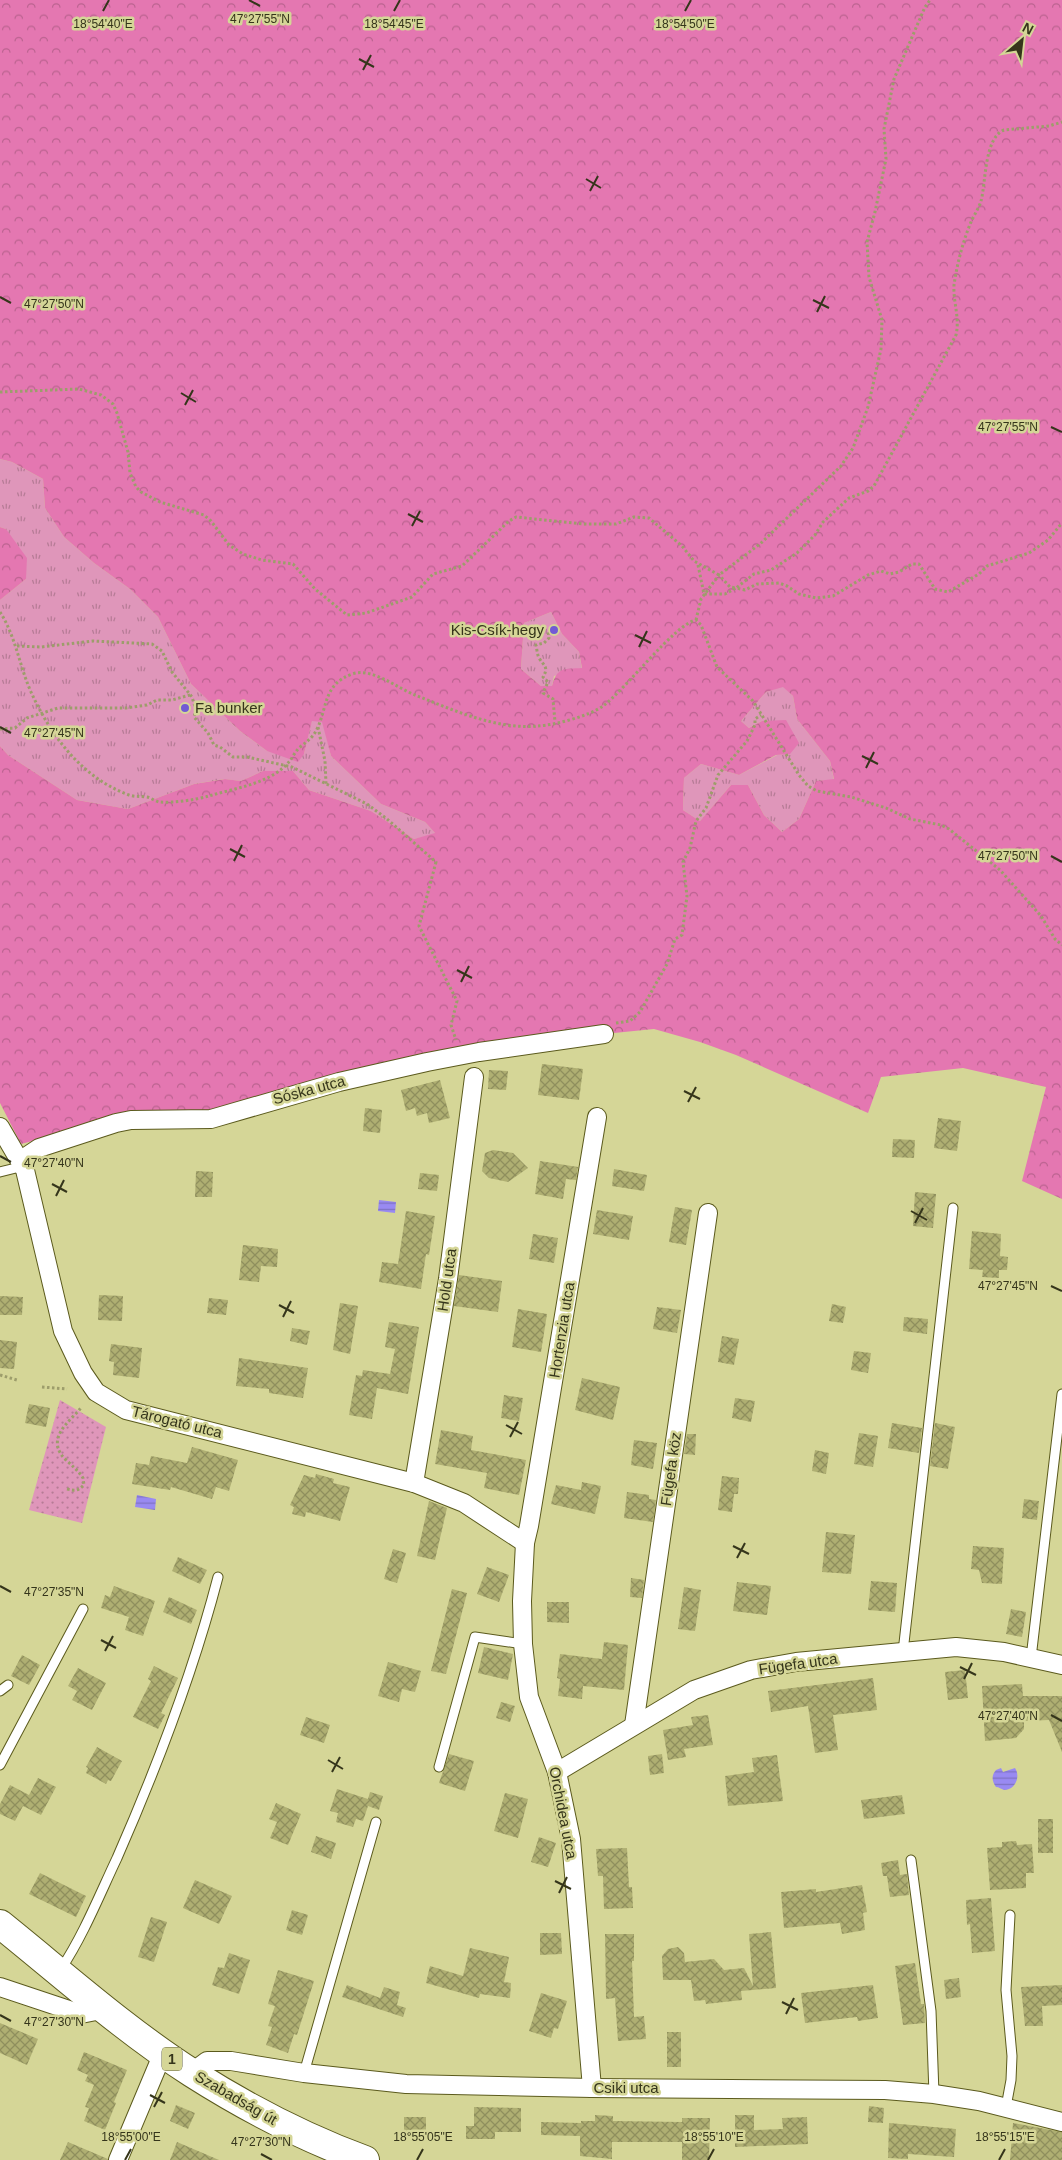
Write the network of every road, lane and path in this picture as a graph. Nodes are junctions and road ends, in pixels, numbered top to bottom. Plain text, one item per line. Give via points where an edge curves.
1 (930, 0) edge
2 (1062, 122) edge
3 (0, 392) edge
4 (1062, 522) edge
5 (698, 564) junction
6 (719, 575) junction
7 (736, 588) junction
8 (704, 594) junction
9 (0, 612) edge
10 (696, 620) junction
11 (551, 629) dead end
12 (17, 646) junction
13 (190, 695) junction
14 (41, 712) junction
15 (761, 714) junction
16 (555, 722) junction
17 (318, 726) junction
18 (0, 729) edge
19 (286, 765) junction
20 (326, 784) junction
21 (1062, 945) edge
22 (604, 1034) joint
23 (461, 1056) junction
24 (474, 1077) dead end
25 (598, 1116) dead end
26 (0, 1127) edge
27 (22, 1163) junction
28 (0, 1172) edge
29 (953, 1208) dead end
30 (708, 1213) dead end
31 (0, 1375) edge
32 (17, 1380) dead end
33 (42, 1387) dead end
34 (67, 1389) dead end
35 (1062, 1394) edge
36 (81, 1408) dead end
37 (414, 1483) junction
38 (67, 1489) dead end
39 (525, 1543) junction
40 (218, 1577) dead end
41 (83, 1609) dead end
42 (523, 1644) junction
43 (903, 1652) junction
44 (1031, 1658) junction
45 (1062, 1664) edge
46 (8, 1684) dead end
47 (0, 1691) edge
48 (634, 1725) junction
49 (0, 1765) edge
50 (439, 1767) dead end
51 (557, 1772) junction
52 (376, 1822) dead end
53 (911, 1860) dead end
54 (1010, 1915) dead end
55 (0, 1924) edge
56 (60, 1972) junction
57 (0, 1987) edge
58 (106, 2009) junction
59 (163, 2053) junction
60 (191, 2073) junction
61 (304, 2073) junction
62 (592, 2088) junction
63 (934, 2094) junction
64 (1006, 2107) junction
65 (1062, 2122) edge
66 (118, 2160) edge
67 (365, 2160) edge

1 - 6 path via 894,79 884,129 886,158 867,242 869,277 882,320 882,349 868,407 853,448 841,466 760,544
2 - 7 path via 1004,130 994,139 982,200 968,229 956,276 956,335 877,483 868,491 849,498 797,553 771,570 754,574
3 - 5 path via 79,389 101,395 113,404 117,413 130,473 141,492 160,502 204,515 229,545 243,554 293,564 315,589 347,615 366,613 412,597 433,574 462,566 516,517 616,524 644,516 682,546
4 - 7 path via 1048,540 1029,553 987,566 948,592 935,589 919,564 890,574 881,571 868,575 833,596 816,598 799,594 779,583 757,584 746,590
5 - 6 path
5 - 8 path
6 - 7 path via 730,587
6 - 8 path
7 - 8 path via 724,594
8 - 10 path
9 - 12 path
10 - 15 path via 701,625 717,668
10 - 16 path via 682,627 603,706 582,716
11 - 16 path via 549,638 536,645 538,655 546,664 544,676 548,682 543,693 552,699
12 - 13 path via 41,647 93,641 152,644 162,651 172,672
12 - 14 path via 26,680
13 - 14 path via 126,708 58,708
13 - 19 path via 195,707 194,717 210,735 214,745 233,757
14 - 18 path via 15,728
14 - 19 path via 72,757 86,770 136,797 159,802 198,799 268,777
15 - 21 path via 808,786 817,791 851,796 910,819 949,829 1000,870
15 - 22 path via 747,741 718,775 706,808 696,821 691,846 683,862 688,896 682,935 676,939 667,964 640,1012 630,1021 606,1024
16 - 17 path via 524,726 487,720 359,672 346,677 328,693
17 - 19 path
17 - 20 path
19 - 20 path
20 - 23 path via 367,804 436,862 419,926 457,1001 451,1025
22 - 23 street, Sóska utca
23 - 27 street, Sóska utca via 339,1082 211,1119 116,1123 39,1148
24 - 37 street, Hold utca via 448,1280
25 - 39 street, Hortenzia utca
26 - 27 street, Tárogató utca
27 - 28 lane
27 - 37 street, Tárogató utca via 63,1331 96,1392 126,1410
29 - 43 lane
30 - 48 street, Fügefa köz
31 - 32 path
33 - 34 path
35 - 44 lane
36 - 38 path via 58,1434 62,1456 83,1478 84,1485 80,1489
37 - 39 street, Tárogató utca via 464,1502
39 - 42 street, Orchidea utca
40 - 56 lane via 203,1636 143,1798 79,1942
41 - 49 lane
42 - 50 lane via 475,1637
42 - 51 street, Orchidea utca via 529,1697
43 - 44 street, Fügefa utca via 956,1647
43 - 48 street, Fügefa utca via 796,1662 751,1670 694,1690
44 - 45 street, Fügefa utca
46 - 47 lane
48 - 51 street, Fügefa utca
51 - 62 street, Orchidea utca via 571,1839
52 - 61 lane
53 - 63 lane via 931,2011
54 - 64 lane via 1006,1990 1012,2056
55 - 56 main road, Szabadság út / 1
56 - 58 main road, Szabadság út / 1
57 - 58 street via 81,2014
58 - 59 main road, Szabadság út / 1
59 - 60 main road, Szabadság út / 1
59 - 66 street
60 - 61 street, Csiki utca via 208,2061 231,2061
60 - 67 main road, Szabadság út / 1 via 277,2122
61 - 62 street, Csiki utca via 406,2084
62 - 63 street, Csiki utca via 885,2090
63 - 64 street, Csiki utca
64 - 65 street, Csiki utca

